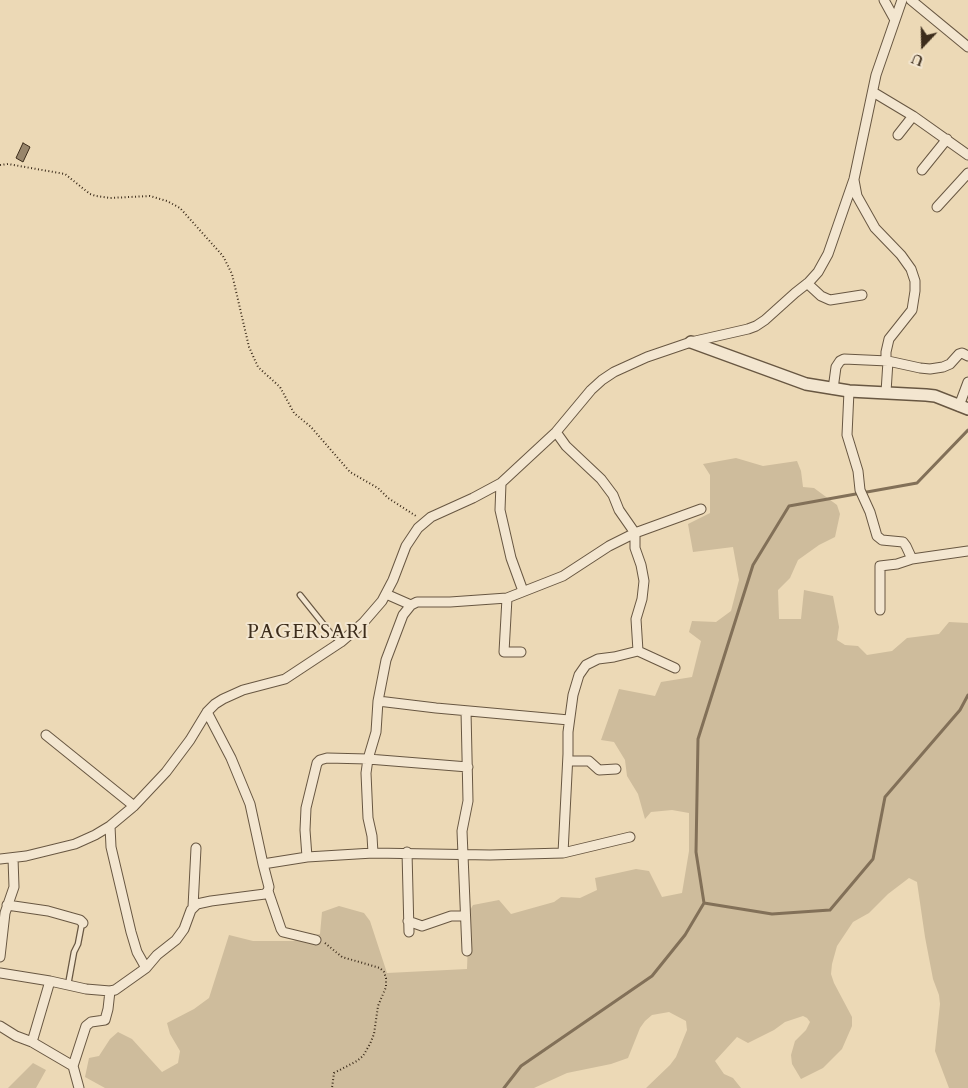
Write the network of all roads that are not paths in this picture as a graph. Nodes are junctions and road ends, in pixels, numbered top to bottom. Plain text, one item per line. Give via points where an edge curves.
1 (884, 0) edge
2 (902, 0) edge
3 (911, 0) edge
4 (895, 20) junction
5 (968, 47) edge
6 (873, 92) junction
7 (913, 116) junction
8 (898, 135) dead end
9 (947, 139) junction
10 (968, 155) edge
11 (922, 170) dead end
12 (968, 173) edge
13 (854, 179) junction
14 (938, 207) dead end
15 (809, 282) junction
16 (862, 294) dead end
17 (691, 342) junction
18 (968, 356) edge
19 (887, 361) junction
20 (968, 382) edge
21 (833, 389) junction
22 (850, 391) junction
23 (886, 392) junction
24 (964, 407) edge
25 (556, 432) junction
26 (502, 483) junction
27 (700, 509) dead end
28 (635, 533) junction
29 (968, 552) edge
30 (912, 559) junction
31 (523, 591) junction
32 (386, 594) junction
33 (300, 595) dead end
34 (507, 598) junction
35 (410, 605) junction
36 (880, 610) dead end
37 (341, 642) junction
38 (521, 652) dead end
39 (638, 652) junction
40 (675, 668) dead end
41 (378, 701) junction
42 (466, 711) junction
43 (207, 712) junction
44 (569, 720) junction
45 (46, 735) dead end
46 (368, 759) junction
47 (568, 761) junction
48 (468, 767) junction
49 (616, 769) dead end
50 (134, 806) junction
51 (110, 826) junction
52 (630, 836) dead end
53 (196, 848) dead end
54 (408, 852) junction
55 (373, 853) junction
56 (563, 853) junction
57 (463, 855) junction
58 (307, 857) junction
59 (0, 858) edge
60 (14, 858) junction
61 (263, 864) junction
62 (268, 891) junction
63 (7, 905) junction
64 (193, 907) junction
65 (465, 916) junction
66 (408, 921) junction
67 (82, 923) joint
68 (409, 932) dead end
69 (316, 940) road end
70 (467, 951) dead end
71 (0, 957) edge
72 (146, 968) junction
73 (0, 973) edge
74 (50, 981) junction
75 (68, 985) junction
76 (110, 992) junction
77 (0, 1026) edge
78 (32, 1042) junction
79 (73, 1066) junction
80 (79, 1088) edge

1 - 4 street
2 - 4 street
3 - 5 street
4 - 6 street
6 - 7 street
6 - 13 street
7 - 8 street
7 - 9 street
9 - 10 street
9 - 11 street
12 - 14 street
13 - 15 street via 828,254
13 - 19 street via 857,196 875,228 901,255 915,281 912,310 890,339
15 - 16 street via 820,296 830,300
15 - 17 street via 756,326
17 - 21 street via 793,380
17 - 25 street via 647,357 602,380
18 - 19 street via 959,354 950,364 930,369
19 - 21 street via 840,361
19 - 23 street
20 - 24 street
21 - 22 street
22 - 23 street
22 - 30 street via 847,435 860,490 878,536 882,540 903,542
23 - 24 street via 926,395
25 - 26 street
25 - 28 street via 608,487
26 - 31 street via 500,510 511,558
26 - 32 street via 425,522 406,546
27 - 28 street
28 - 31 street via 563,576
28 - 39 street via 635,548 644,581 636,619
29 - 30 street
30 - 36 street via 880,566
31 - 34 street
32 - 35 street
32 - 37 street via 373,612
33 - 37 lane
34 - 35 street
34 - 38 street via 504,652
35 - 41 street via 386,660
37 - 43 street via 285,679 223,698
39 - 40 street
39 - 44 street via 598,659 586,665 578,676
41 - 42 street
41 - 46 street via 376,732
42 - 44 street
42 - 48 street
43 - 50 street via 166,772
43 - 61 street via 250,804
44 - 47 street
45 - 50 street
46 - 48 street
46 - 55 street via 368,818
46 - 58 street via 327,758 317,763 306,808
47 - 49 street via 588,761 599,770
47 - 56 street
48 - 57 street
50 - 51 street
51 - 60 street via 75,844
51 - 72 street via 111,847 130,932
52 - 56 street
53 - 64 street
54 - 55 street
54 - 57 street
54 - 66 street
55 - 58 street
56 - 57 street
57 - 65 street
58 - 61 street
59 - 60 street
60 - 63 street via 14,887
61 - 62 street
62 - 64 street
62 - 69 street via 281,929
63 - 67 street via 48,911
63 - 71 street
64 - 72 street via 181,934
65 - 66 street via 451,916 422,926
65 - 70 street
66 - 68 street
67 - 75 lane
72 - 76 street
73 - 74 street
74 - 75 street
74 - 78 street
75 - 76 street
76 - 79 street via 107,1015 104,1020 86,1026
77 - 78 street
78 - 79 street
79 - 80 street

